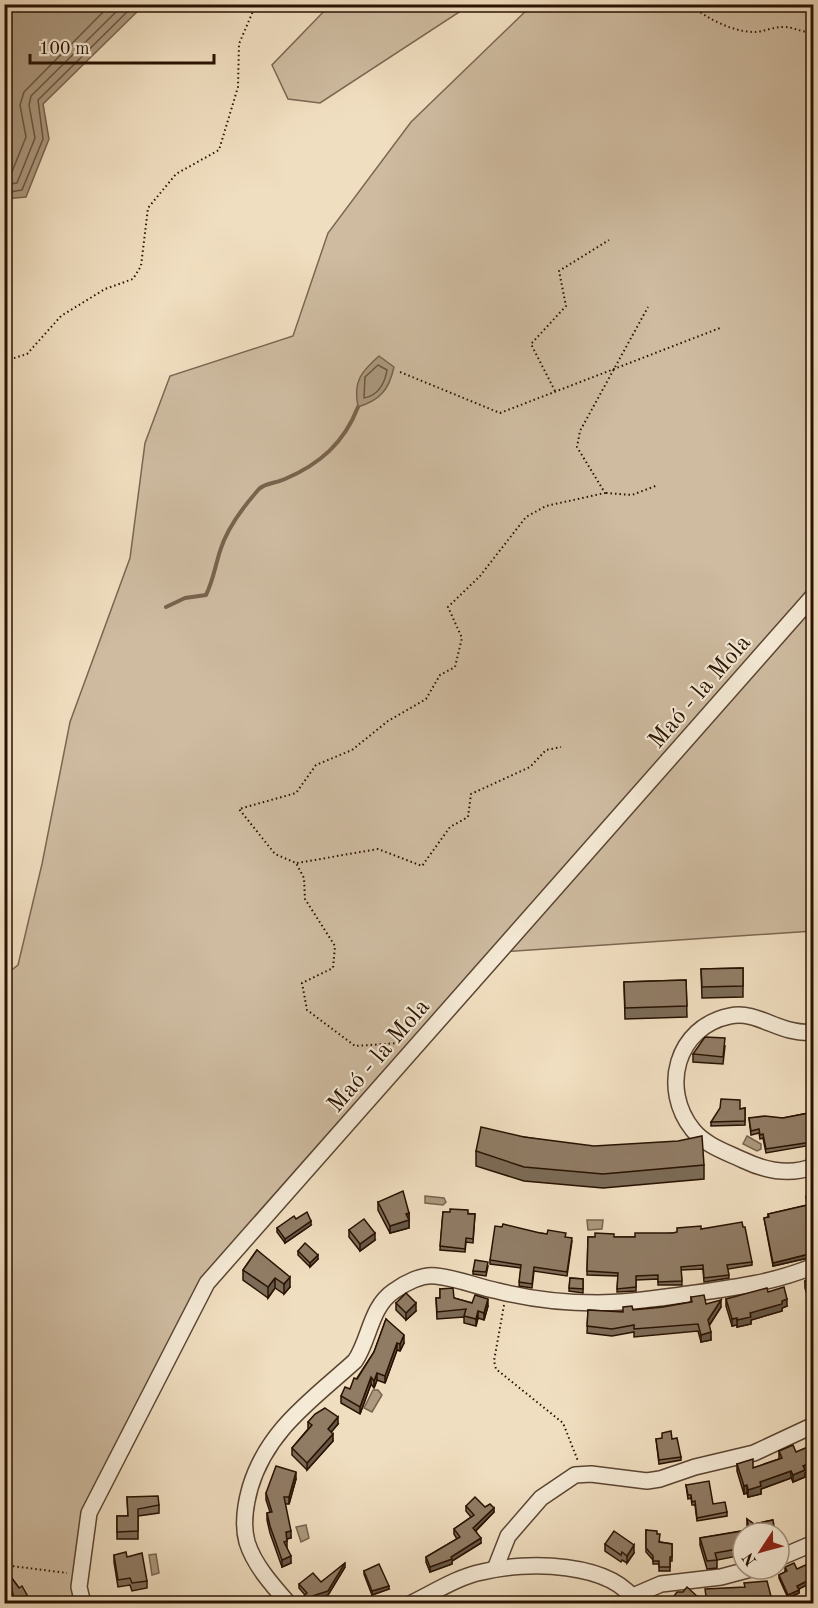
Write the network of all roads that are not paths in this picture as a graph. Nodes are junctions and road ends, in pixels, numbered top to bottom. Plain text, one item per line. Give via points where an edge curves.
1 (813, 595) edge
2 (813, 1032) edge
3 (813, 1166) edge
4 (813, 1266) edge
5 (813, 1425) edge
6 (813, 1543) edge
7 (791, 1553) edge
8 (495, 1569) junction
9 (731, 1574) edge
10 (635, 1600) edge
11 (83, 1604) edge
12 (288, 1604) edge
13 (410, 1604) edge

1 - 11 street, Maó - la Mola via 207,1283 89,1513 79,1587
2 - 3 street via 797,1034 750,1016 723,1018 700,1029 687,1041 675,1076 683,1116 706,1142 779,1172
4 - 12 street via 751,1286 640,1301 598,1303 506,1293 435,1275 416,1279 391,1292 371,1320 355,1361 282,1428 263,1453 246,1502 248,1544
5 - 8 street via 754,1453 660,1479 575,1475 541,1498 508,1536
6 - 7 street
8 - 10 street via 544,1568 589,1573 611,1578
8 - 13 street
9 - 10 street via 661,1584

